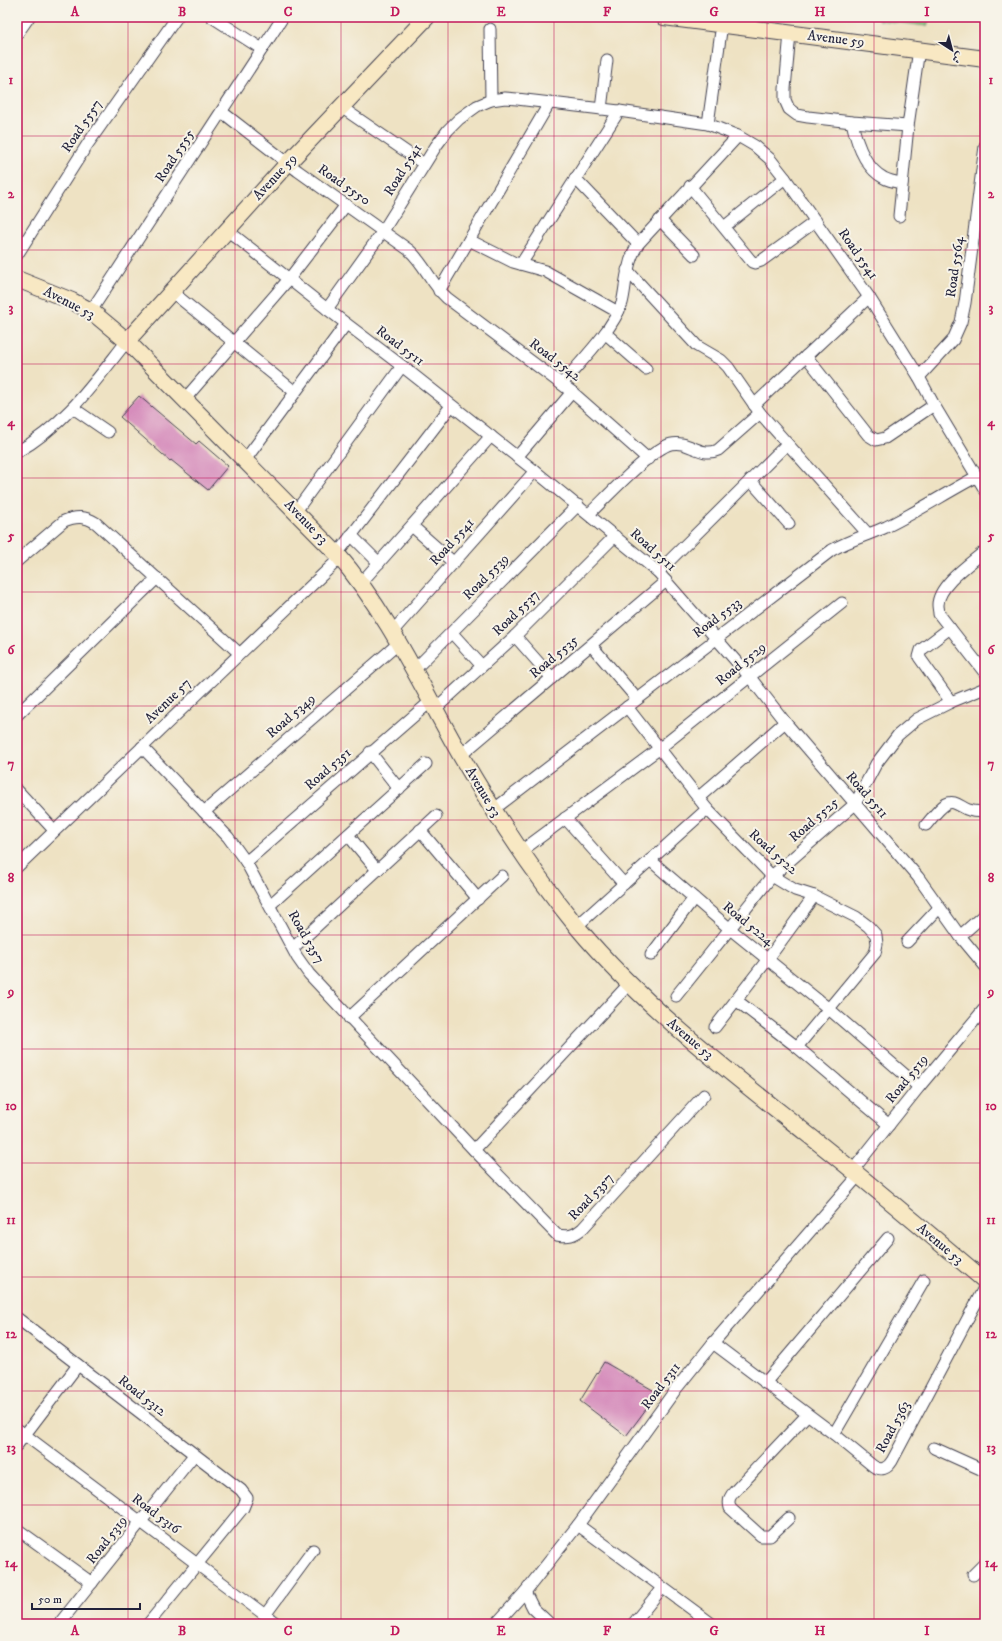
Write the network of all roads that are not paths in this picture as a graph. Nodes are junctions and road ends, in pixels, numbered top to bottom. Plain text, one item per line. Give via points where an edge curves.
1 (29, 17) edge
2 (177, 17) edge
3 (212, 17) edge
4 (283, 17) edge
5 (427, 17) edge
6 (664, 17) edge
7 (722, 24) junction
8 (490, 29) dead end
9 (790, 33) junction
10 (17, 34) edge
11 (262, 49) junction
12 (919, 50) junction
13 (985, 59) edge
14 (607, 60) dead end
15 (491, 100) junction
16 (550, 102) junction
17 (341, 107) junction
18 (601, 109) junction
19 (619, 111) junction
20 (222, 112) junction
21 (852, 122) junction
22 (708, 124) junction
23 (908, 126) junction
24 (738, 136) junction
25 (985, 146) edge
26 (288, 163) junction
27 (424, 164) junction
28 (575, 178) junction
29 (785, 178) junction
30 (902, 183) junction
31 (690, 186) junction
32 (982, 198) edge
33 (346, 205) junction
34 (899, 216) dead end
35 (660, 220) junction
36 (816, 221) junction
37 (724, 227) junction
38 (227, 230) junction
39 (383, 231) junction
40 (469, 240) junction
41 (638, 244) junction
42 (17, 255) edge
43 (694, 256) dead end
44 (521, 264) junction
45 (627, 270) junction
46 (17, 279) edge
47 (288, 279) junction
48 (171, 291) junction
49 (439, 291) junction
50 (870, 297) junction
51 (327, 309) junction
52 (91, 311) junction
53 (618, 312) junction
54 (346, 324) junction
55 (605, 333) junction
56 (127, 341) junction
57 (233, 343) junction
58 (806, 356) junction
59 (402, 366) junction
60 (646, 369) dead end
61 (919, 377) junction
62 (562, 384) junction
63 (295, 392) junction
64 (572, 392) junction
65 (184, 400) junction
66 (934, 405) junction
67 (452, 406) junction
68 (73, 408) junction
69 (757, 409) junction
70 (108, 432) dead end
71 (491, 436) junction
72 (787, 444) junction
73 (17, 452) edge
74 (517, 457) junction
75 (648, 459) junction
76 (245, 460) junction
77 (535, 471) junction
78 (976, 477) junction
79 (750, 480) junction
80 (985, 490) edge
81 (578, 505) junction
82 (296, 511) junction
83 (589, 514) junction
84 (789, 524) dead end
85 (412, 526) junction
86 (868, 534) junction
87 (351, 535) junction
88 (614, 536) junction
89 (985, 551) edge
90 (339, 556) junction
91 (17, 561) edge
92 (379, 563) junction
93 (454, 563) junction
94 (658, 572) junction
95 (157, 578) junction
96 (666, 581) junction
97 (360, 584) junction
98 (842, 603) dead end
99 (950, 628) junction
100 (452, 633) junction
101 (515, 636) junction
102 (395, 638) junction
103 (716, 638) junction
104 (591, 645) junction
105 (239, 653) junction
106 (482, 666) junction
107 (414, 670) junction
108 (985, 673) edge
109 (749, 676) junction
110 (552, 678) junction
111 (985, 688) edge
112 (637, 699) junction
113 (951, 702) junction
114 (433, 705) junction
115 (627, 707) junction
116 (17, 715) edge
117 (785, 722) junction
118 (142, 747) junction
119 (660, 748) junction
120 (370, 752) junction
121 (461, 755) junction
122 (426, 764) dead end
123 (399, 788) junction
124 (17, 790) edge
125 (698, 798) junction
126 (855, 804) junction
127 (707, 809) junction
128 (493, 810) junction
129 (985, 811) edge
130 (204, 812) junction
131 (436, 816) dead end
132 (565, 818) junction
133 (926, 825) dead end
134 (54, 830) junction
135 (420, 830) junction
136 (348, 835) junction
137 (520, 852) junction
138 (650, 860) junction
139 (246, 862) junction
140 (17, 867) edge
141 (377, 870) junction
142 (502, 876) dead end
143 (772, 876) junction
144 (624, 884) junction
145 (814, 896) junction
146 (694, 898) junction
147 (478, 899) junction
148 (270, 905) junction
149 (939, 908) junction
150 (985, 914) edge
151 (577, 926) junction
152 (730, 929) junction
153 (960, 936) junction
154 (907, 942) dead end
155 (293, 948) junction
156 (651, 955) dead end
157 (768, 959) junction
158 (985, 966) edge
159 (630, 984) junction
160 (676, 996) dead end
161 (736, 1000) junction
162 (985, 1008) edge
163 (829, 1009) junction
164 (349, 1018) junction
165 (715, 1026) dead end
166 (797, 1047) junction
167 (919, 1087) junction
168 (704, 1095) dead end
169 (889, 1126) junction
170 (474, 1150) junction
171 (856, 1172) junction
172 (888, 1238) dead end
173 (924, 1280) dead end
174 (985, 1281) edge
175 (985, 1286) edge
176 (19, 1322) edge
177 (713, 1343) junction
178 (78, 1365) junction
179 (765, 1383) junction
180 (807, 1415) junction
181 (21, 1432) edge
182 (834, 1434) junction
183 (17, 1445) edge
184 (934, 1448) dead end
185 (194, 1455) junction
186 (985, 1472) edge
187 (789, 1518) dead end
188 (141, 1522) junction
189 (578, 1525) junction
190 (17, 1529) edge
191 (313, 1550) dead end
192 (985, 1563) edge
193 (197, 1564) junction
194 (973, 1575) dead end
195 (92, 1583) junction
196 (662, 1588) junction
197 (524, 1592) junction
198 (265, 1615) junction
199 (59, 1624) edge
200 (148, 1624) edge
201 (277, 1624) edge
202 (496, 1624) edge
203 (550, 1624) edge
204 (633, 1624) edge
205 (712, 1624) edge

1 - 10 street
2 - 42 street, Road 5557 via 87,145
3 - 11 street
4 - 11 street, Road 5555
5 - 17 street, Avenue 59
6 - 7 street, Avenue 59
7 - 9 street, Avenue 59
7 - 22 street
8 - 15 street
9 - 12 street, Avenue 59
9 - 21 street via 785,89 785,100 789,109 797,115
11 - 20 street, Road 5555
12 - 13 street, Avenue 59
12 - 23 street
14 - 18 street
15 - 16 street, Road 5541 via 505,98
15 - 27 street, Road 5541 via 459,119
16 - 18 street, Road 5541
16 - 40 street
17 - 26 street, Avenue 59
17 - 27 street
18 - 19 street, Road 5541
19 - 22 street, Road 5541
19 - 28 street
20 - 26 street, Road 5550
20 - 52 street, Road 5555
21 - 23 street
21 - 30 street via 861,151 875,170 885,179
22 - 24 street, Road 5541
23 - 30 street
24 - 29 street, Road 5541 via 770,159
24 - 31 street
25 - 32 street, Road 5564
26 - 33 street, Road 5550
26 - 38 street, Avenue 59
27 - 39 street, Road 5541
28 - 41 street
28 - 44 street
29 - 36 street, Road 5541
29 - 37 street
30 - 34 street
31 - 35 street
31 - 37 street
32 - 61 street, Road 5564 via 961,322 953,340
33 - 39 street, Road 5550
33 - 47 street
35 - 41 street
35 - 43 street
36 - 37 street via 755,263
36 - 50 street, Road 5541
38 - 47 street, Road 5511
38 - 48 street, Avenue 59
39 - 49 street, Road 5550 via 418,258
39 - 51 street, Road 5541
40 - 44 street via 505,259
40 - 49 street
41 - 45 street
44 - 53 street via 545,271
45 - 53 street via 624,294
45 - 69 street via 697,346 728,367
46 - 52 street, Avenue 53
47 - 51 street, Road 5511
47 - 57 street
48 - 56 street, Avenue 59
48 - 57 street
49 - 62 street, Road 5542
50 - 58 street
50 - 61 street, Road 5541
51 - 54 street, Road 5511
52 - 56 street, Avenue 53
53 - 55 street
54 - 59 street, Road 5511
54 - 63 street
55 - 60 street
55 - 62 street
56 - 65 street, Avenue 53
56 - 68 street
57 - 63 street
57 - 65 street
58 - 66 street via 868,435 876,440 885,438
58 - 69 street
59 - 67 street, Road 5511
59 - 82 street
61 - 66 street, Road 5541
62 - 64 street, Road 5542
63 - 76 street
64 - 74 street
64 - 75 street, Road 5542
65 - 76 street, Avenue 53
66 - 78 street, Road 5541
67 - 71 street, Road 5511
67 - 87 street, Avenue 57
68 - 70 street
68 - 73 street via 49,431
69 - 72 street
69 - 75 street via 718,450 706,453 691,446 672,444
71 - 74 street, Road 5511
71 - 85 street
72 - 79 street
72 - 86 street
74 - 77 street, Road 5511
75 - 83 street
76 - 82 street, Avenue 53
77 - 81 street, Road 5511
77 - 93 street, Road 5541
78 - 80 street, Road 5541
78 - 86 street, Road 5533 via 888,526
79 - 84 street
79 - 94 street
81 - 83 street, Road 5511
81 - 100 street, Road 5539
82 - 90 street, Avenue 53
83 - 88 street, Road 5511
85 - 92 street
85 - 93 street
86 - 103 street, Road 5533 via 832,550
87 - 90 street, Avenue 57
87 - 92 street
88 - 94 street, Road 5511
88 - 101 street, Road 5537
89 - 99 street via 946,586 939,598 940,614
90 - 97 street, Avenue 53
90 - 105 street, Avenue 57
91 - 95 street via 64,521 80,517 96,523
92 - 97 street
93 - 102 street, Road 5541
94 - 96 street, Road 5511
95 - 105 street
95 - 116 street
96 - 103 street, Road 5511
96 - 104 street, Road 5535
97 - 102 street, Avenue 53
98 - 109 street, Road 5529
99 - 108 street
99 - 113 street via 921,650 919,657
100 - 106 street
100 - 107 street, Road 5539
101 - 106 street, Road 5537
101 - 110 street
102 - 107 street, Avenue 53
102 - 130 street, Road 5349
103 - 109 street, Road 5511
103 - 112 street, Road 5533
104 - 110 street, Road 5535
104 - 112 street
105 - 118 street, Avenue 57
106 - 114 street, Road 5537
107 - 114 street, Avenue 53
109 - 117 street, Road 5511
109 - 119 street, Road 5529
110 - 121 street, Road 5535
111 - 113 street, Road 5525
112 - 115 street, Road 5533
113 - 126 street, Road 5525 via 917,719 898,735 876,764
114 - 120 street, Road 5351
114 - 121 street, Avenue 53
115 - 119 street, Road 5522
115 - 128 street, Road 5533
117 - 125 street
117 - 126 street, Road 5511
118 - 130 street, Road 5357
118 - 134 street, Avenue 57
119 - 125 street, Road 5522
119 - 132 street, Road 5529
120 - 123 street
120 - 139 street, Road 5351
121 - 128 street, Avenue 53
122 - 123 street
123 - 136 street
124 - 134 street
125 - 127 street, Road 5522
126 - 143 street, Road 5525
126 - 149 street, Road 5511 via 918,877
127 - 138 street
127 - 143 street, Road 5522
128 - 137 street, Avenue 53
129 - 133 street via 968,810 956,803 950,803
130 - 139 street, Road 5357 via 228,837
131 - 135 street
132 - 137 street, Road 5529
132 - 144 street
134 - 140 street, Avenue 57
135 - 141 street
135 - 147 street
136 - 141 street
136 - 148 street
137 - 151 street, Avenue 53
138 - 144 street
138 - 146 street, Road 5224
139 - 148 street, Road 5357
141 - 155 street
142 - 147 street
143 - 145 street, Road 5522 via 795,890
143 - 152 street, Road 5525
144 - 151 street
145 - 157 street
145 - 163 street, Road 5522 via 856,917 876,936 875,953
146 - 152 street, Road 5224
146 - 156 street
147 - 164 street
148 - 155 street, Road 5357
149 - 153 street, Road 5511
149 - 154 street
150 - 153 street
151 - 159 street, Avenue 53
152 - 157 street, Road 5224
152 - 160 street, Road 5525
153 - 158 street, Road 5511
155 - 164 street, Road 5357 via 309,974
157 - 161 street
157 - 163 street, Road 5224
159 - 170 street
159 - 171 street, Avenue 53 via 696,1045
161 - 165 street
161 - 166 street
162 - 167 street, Road 5519
163 - 166 street
163 - 167 street, Road 5224
164 - 170 street, Road 5357
166 - 169 street
167 - 169 street, Road 5519
168 - 170 street, Road 5357 via 576,1235 557,1235
169 - 171 street, Road 5519
171 - 174 street, Avenue 53
171 - 177 street, Road 5311
172 - 179 street
173 - 182 street
175 - 182 street, Road 5363 via 889,1466 878,1469
176 - 178 street, Road 5312
177 - 179 street, Road 5363
177 - 189 street, Road 5311 via 676,1389
178 - 181 street
178 - 185 street, Road 5312
179 - 180 street, Road 5363
180 - 182 street, Road 5363
180 - 187 street via 730,1496 730,1508 761,1536 770,1536
181 - 183 street
181 - 188 street, Road 5316
184 - 186 street
185 - 188 street, Road 5319
185 - 193 street, Road 5312 via 241,1490 247,1498 243,1508
188 - 193 street, Road 5316
188 - 195 street, Road 5319
189 - 196 street
189 - 197 street, Road 5311
190 - 195 street
191 - 198 street
192 - 194 street
193 - 198 street, Road 5316
193 - 200 street
195 - 199 street, Road 5319
196 - 204 street
196 - 205 street
197 - 202 street, Road 5311
197 - 203 street via 533,1608
198 - 201 street, Road 5316

